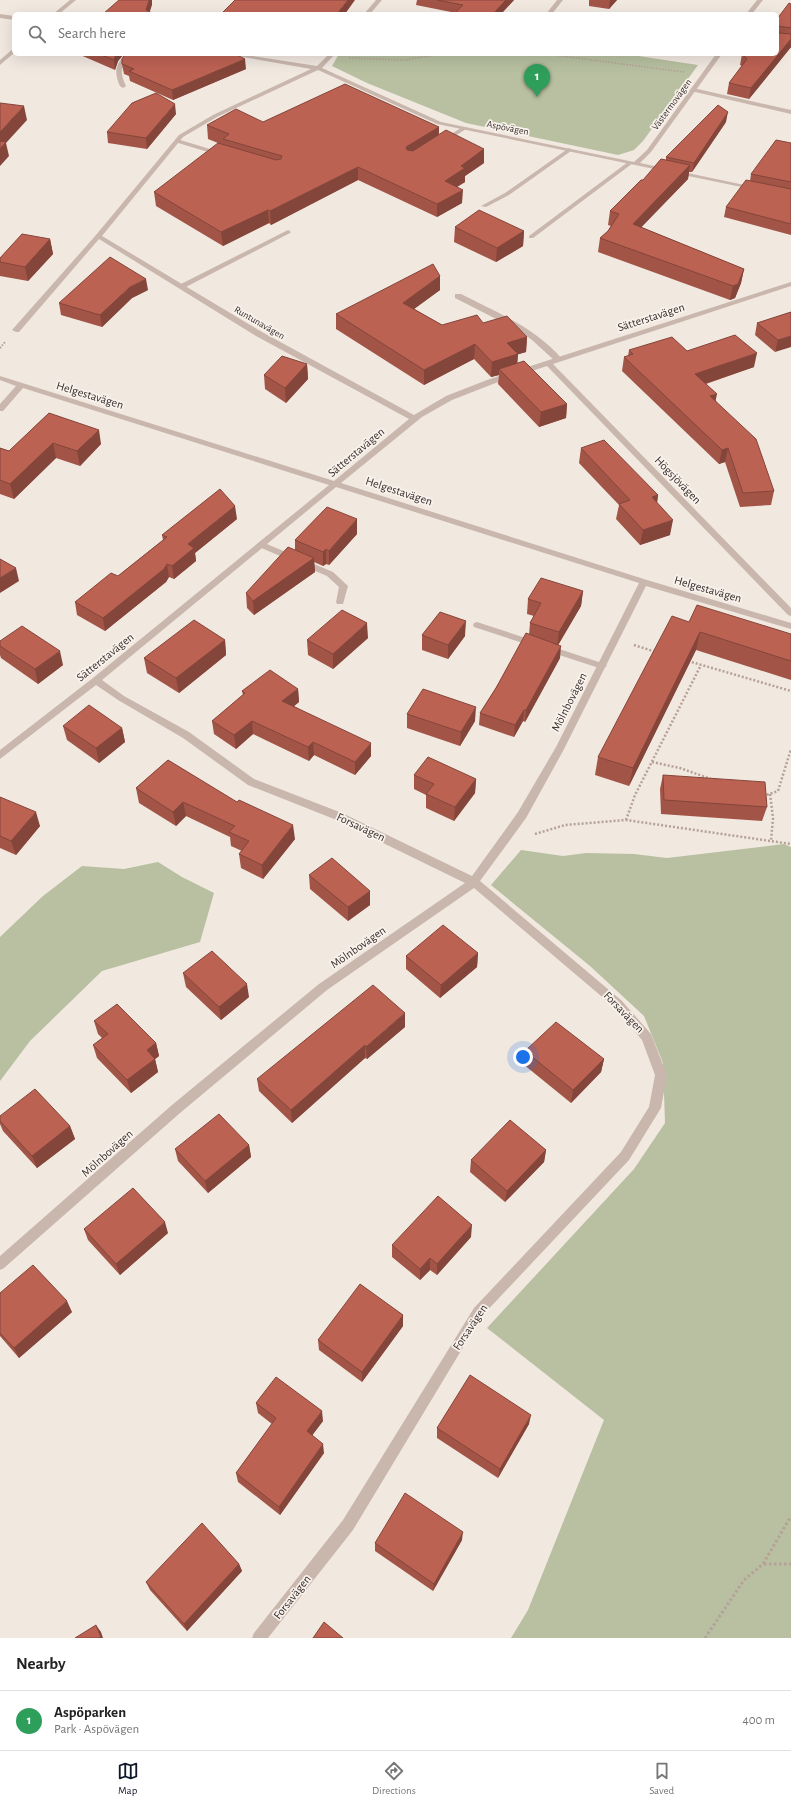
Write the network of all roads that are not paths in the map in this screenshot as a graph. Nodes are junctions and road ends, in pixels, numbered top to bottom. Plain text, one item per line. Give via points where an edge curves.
1 (73, 0) edge
2 (379, 0) edge
3 (560, 0) edge
4 (760, 0) edge
5 (58, 12) edge
6 (369, 12) edge
7 (551, 12) edge
8 (751, 12) edge
9 (0, 16) edge
10 (12, 18) edge
11 (12, 52) edge
12 (127, 56) edge
13 (242, 56) edge
14 (330, 56) edge
15 (718, 56) edge
16 (0, 62) edge
17 (318, 68) junction
18 (123, 86) dead end
19 (693, 90) junction
20 (791, 112) edge
21 (463, 129) junction
22 (177, 141) junction
23 (436, 145) edge
24 (569, 150) junction
25 (228, 156) edge
26 (633, 164) junction
27 (760, 191) edge
28 (484, 206) dead end
29 (288, 232) dead end
30 (98, 236) junction
31 (530, 238) dead end
32 (791, 284) edge
33 (181, 286) junction
34 (458, 296) dead end
35 (16, 330) dead end
36 (558, 359) junction
37 (548, 363) junction
38 (0, 378) edge
39 (20, 386) junction
40 (0, 409) edge
41 (415, 419) junction
42 (336, 484) junction
43 (262, 545) junction
44 (644, 582) junction
45 (340, 602) dead end
46 (791, 613) edge
47 (477, 625) dead end
48 (791, 626) edge
49 (602, 666) junction
50 (96, 680) junction
51 (0, 755) edge
52 (474, 882) junction
53 (0, 1264) edge
54 (259, 1638) edge

1 - 5 street
2 - 6 street
3 - 7 street
4 - 8 street
9 - 10 street
11 - 16 street
12 - 18 street via 119,65 118,76
13 - 17 street, Aspövägen
14 - 17 street
15 - 19 street, Västermovägen
17 - 21 street, Aspövägen via 439,123
17 - 22 street via 215,116
19 - 20 street
19 - 26 street, Västermovägen via 650,151
21 - 23 street
21 - 24 street, Aspövägen
22 - 25 street
22 - 30 street
24 - 26 street, Aspövägen
24 - 28 street via 507,194
26 - 27 street, Aspövägen
26 - 31 street, Västermovägen
29 - 33 street
30 - 33 street, Runtunavägen
30 - 35 street
32 - 36 street, Sätterstavägen
33 - 41 street, Runtunavägen via 259,334
34 - 36 street via 520,328
36 - 37 street, Sätterstavägen
37 - 41 street, Sätterstavägen via 449,398
37 - 46 street, Högsjövägen
38 - 39 street, Helgestavägen
39 - 40 street
39 - 42 street, Helgestavägen
41 - 42 street, Sätterstavägen
42 - 43 street, Sätterstavägen
42 - 44 street, Helgestavägen
43 - 45 street via 330,574 344,586
43 - 50 street, Sätterstavägen
44 - 48 street, Helgestavägen
44 - 49 street, Mölnbovägen
47 - 49 street
49 - 52 street, Mölnbovägen via 522,816
50 - 51 street, Sätterstavägen
50 - 52 street, Forsavägen via 186,735 251,782 338,816
52 - 53 street, Mölnbovägen via 323,987 176,1109
52 - 54 street, Forsavägen via 618,1004 647,1037 661,1074 655,1108 625,1156 478,1312 348,1525

